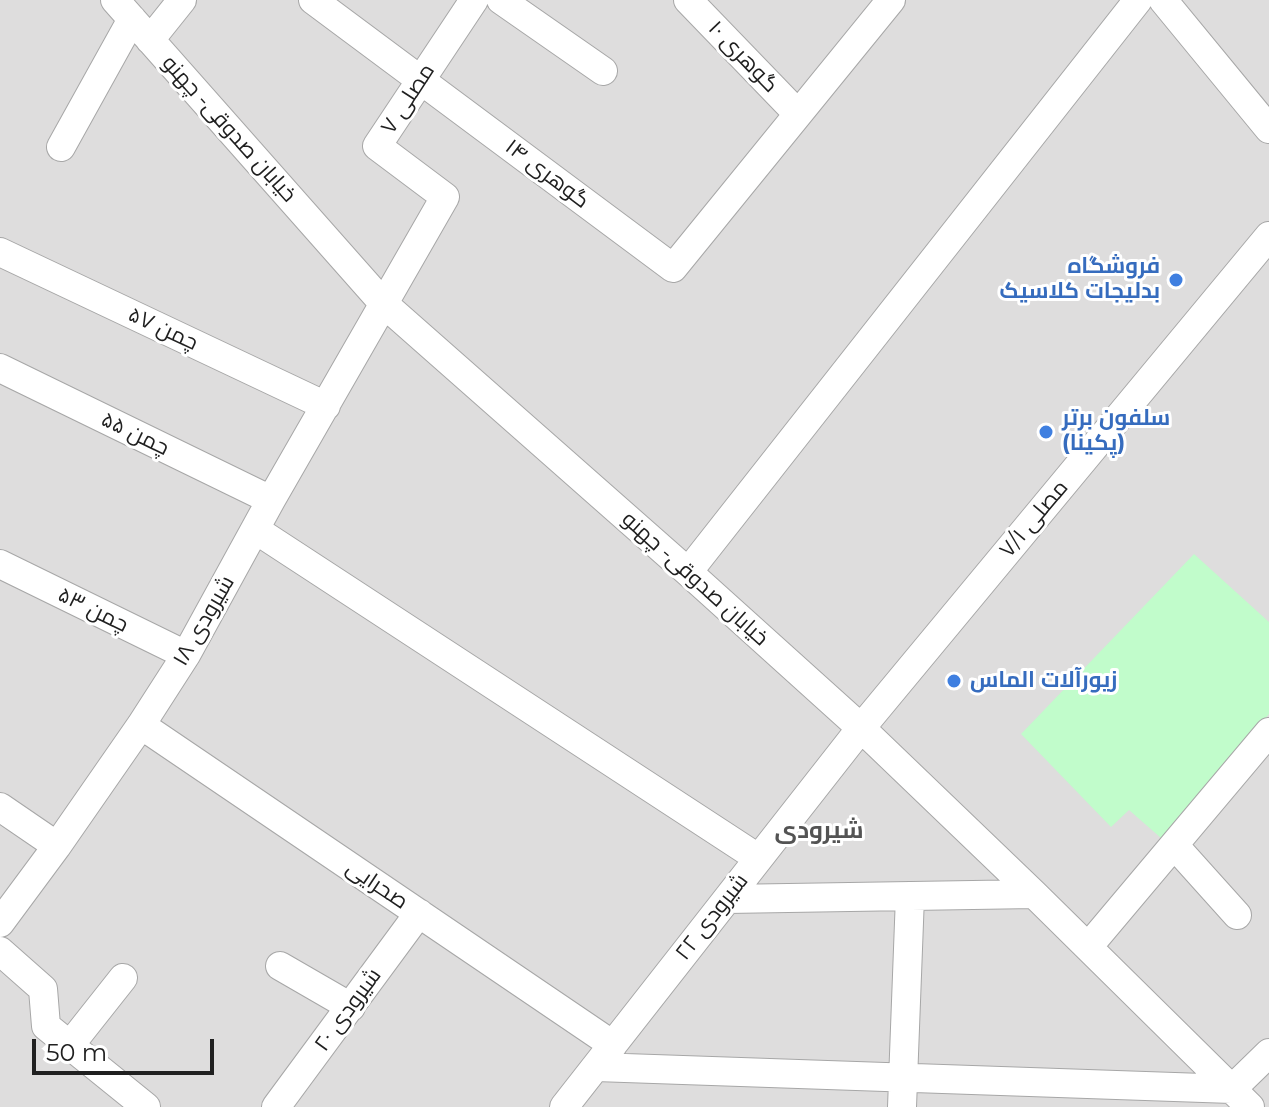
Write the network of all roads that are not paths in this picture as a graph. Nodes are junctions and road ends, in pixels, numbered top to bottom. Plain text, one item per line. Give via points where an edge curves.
1 (182, 0) edge
2 (313, 0) edge
3 (474, 0) edge
4 (501, 0) edge
5 (688, 0) edge
6 (891, 0) edge
7 (1138, 0) edge
8 (1171, 3) edge
9 (133, 20) edge
10 (603, 71) dead end
11 (420, 80) junction
12 (798, 114) junction
13 (1269, 129) edge
14 (61, 147) dead end
15 (1269, 236) edge
16 (0, 252) edge
17 (383, 303) junction
18 (0, 368) edge
19 (326, 406) junction
20 (271, 500) junction
21 (256, 530) junction
22 (0, 564) edge
23 (688, 572) junction
24 (186, 655) junction
25 (141, 725) junction
26 (861, 728) junction
27 (1269, 732) edge
28 (0, 807) edge
29 (57, 846) junction
30 (1175, 846) junction
31 (758, 858) junction
32 (1034, 894) junction
33 (910, 896) junction
34 (727, 899) junction
35 (419, 913) junction
36 (1237, 915) dead end
37 (0, 923) edge
38 (1088, 947) junction
39 (0, 951) edge
40 (280, 966) dead end
41 (123, 978) dead end
42 (351, 1007) junction
43 (70, 1045) junction
44 (1269, 1053) edge
45 (604, 1056) junction
46 (903, 1078) junction
47 (1241, 1098) edge
48 (146, 1107) edge
49 (276, 1107) edge
50 (564, 1107) edge
51 (902, 1107) edge

1 - 9 street
2 - 11 street, گوهری ۱۴
3 - 11 street, مصلی ۷
4 - 10 street
5 - 12 street, گوهری ۱۰
6 - 12 street
7 - 23 street
8 - 13 street
9 - 14 street
9 - 17 street, خیابان صدوقی- چهنو
11 - 12 street, گوهری ۱۴ via 673,268
11 - 17 street, مصلی ۷ via 377,146 445,197
15 - 26 street, مصلی ۷/۱
16 - 19 street, چمن ۵۷
17 - 19 street, شیرودی ۱۸
17 - 23 street, خیابان صدوقی- چهنو
18 - 20 street, چمن ۵۵
19 - 20 street, شیرودی ۱۸
20 - 21 street, شیرودی ۱۸
21 - 24 street, شیرودی ۱۸
21 - 31 street
22 - 24 street, چمن ۵۳
23 - 26 street, خیابان صدوقی- چهنو
24 - 25 street, شیرودی ۱۸
25 - 29 street, شیرودی ۱۸
25 - 35 street, صحرایی
26 - 31 street, شیرودی ۲۲
26 - 32 street, خیابان صدوقی- چهنو
27 - 30 street
28 - 29 street
29 - 37 street, شیرودی ۱۸
30 - 36 street
30 - 38 street
31 - 34 street, شیرودی ۲۲
32 - 33 street
32 - 38 street, خیابان صدوقی- چهنو
33 - 34 street
33 - 46 street
34 - 45 street, شیرودی ۲۲
35 - 42 street, شیرودی ۲۰
35 - 45 street, صحرایی
38 - 47 street, خیابان صدوقی- چهنو
39 - 43 street via 43,989 46,1026
40 - 42 street
41 - 43 street
42 - 49 street, شیرودی ۲۰
43 - 48 street
44 - 47 street
45 - 46 street
45 - 50 street, شیرودی ۲۲
46 - 47 street
46 - 51 street

